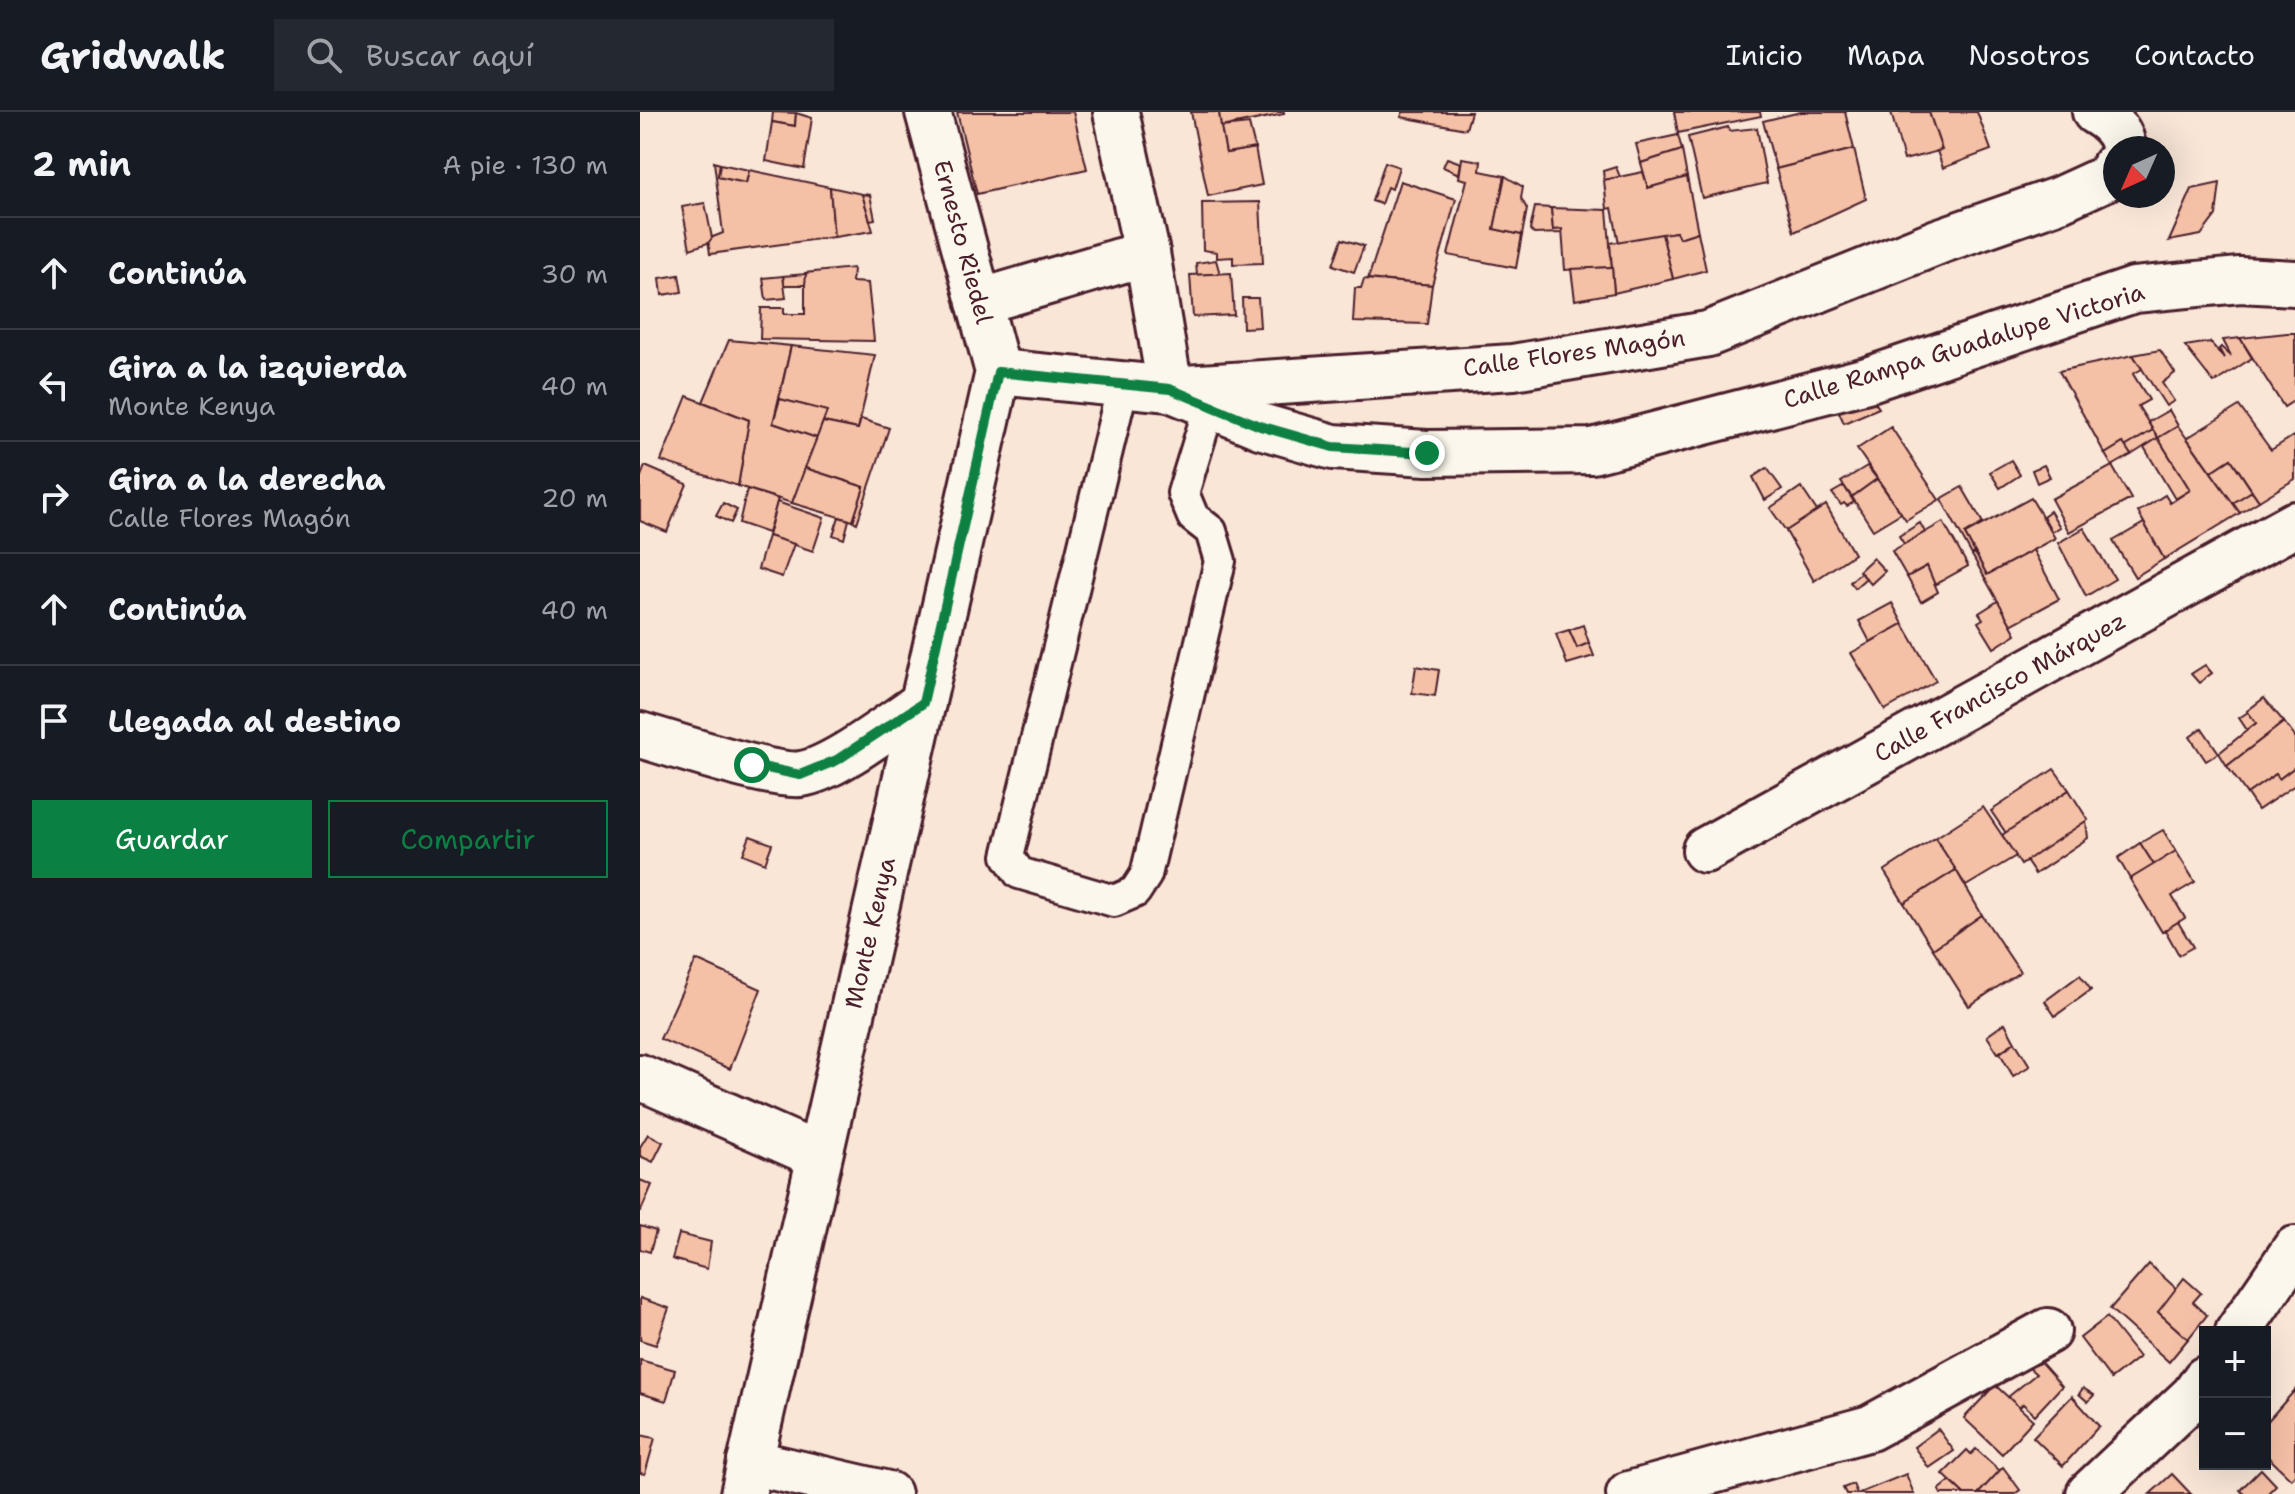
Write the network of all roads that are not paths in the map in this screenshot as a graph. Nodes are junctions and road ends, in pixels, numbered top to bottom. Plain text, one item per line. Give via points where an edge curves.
1 (928, 112) edge
2 (1116, 112) edge
3 (2095, 112) edge
4 (2121, 136) edge
5 (2103, 179) edge
6 (1147, 253) junction
7 (2295, 283) edge
8 (979, 302) junction
9 (998, 372) junction
10 (1123, 385) junction
11 (1170, 389) junction
12 (1210, 405) junction
13 (2295, 524) edge
14 (923, 703) junction
15 (640, 735) edge
16 (1705, 850) dead end
17 (640, 1077) edge
18 (819, 1156) junction
19 (2295, 1249) edge
20 (2242, 1326) edge
21 (2048, 1331) dead end
22 (2199, 1388) edge
23 (747, 1478) edge
24 (888, 1494) edge
25 (1629, 1494) edge
26 (2089, 1494) edge

1 - 8 street, Ernesto Riedel
2 - 6 street
3 - 4 street
5 - 11 street, Calle Flores Magón via 1708,334 1513,367
6 - 8 street
6 - 11 street
7 - 12 street, Calle Rampa Guadalupe Victoria via 2240,280 2134,290 1867,380 1592,451 1427,453 1333,447
8 - 9 street, Ernesto Riedel
9 - 10 street, Calle Flores Magón
9 - 14 street, Monte Kenya
10 - 11 street, Calle Flores Magón
10 - 12 lane via 1008,856 1019,873 1114,901 1135,892 1146,875 1220,561 1211,531 1193,517 1183,493
11 - 12 street, Calle Rampa Guadalupe Victoria
13 - 16 street, Calle Francisco Márquez
14 - 15 street via 837,760 800,775
14 - 18 street, Monte Kenya
17 - 18 street
18 - 23 street, Monte Kenya
19 - 20 street
21 - 25 street via 1870,1428
22 - 26 street
23 - 24 street

